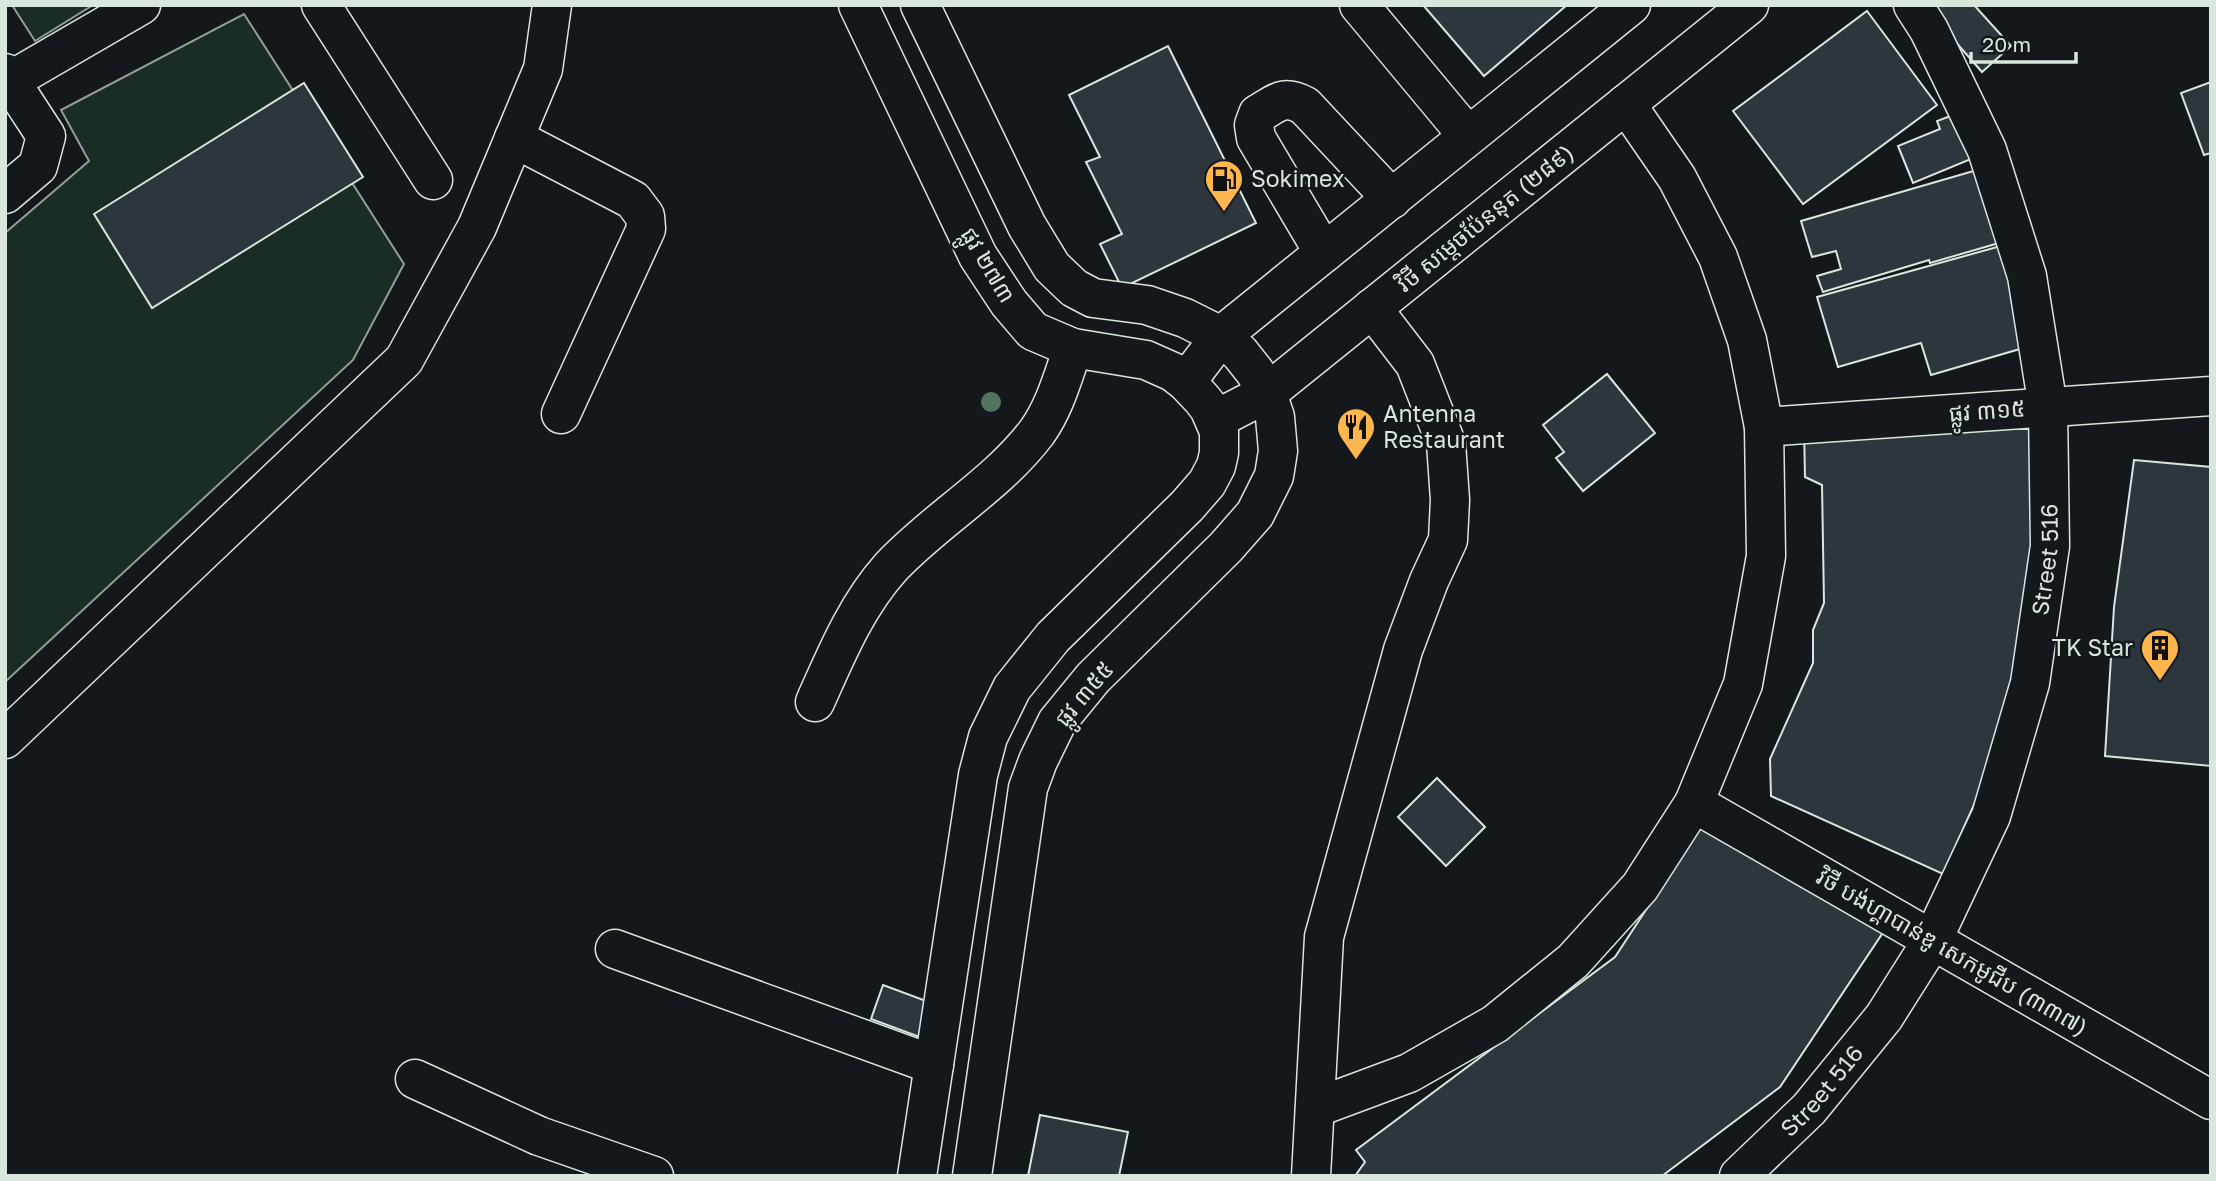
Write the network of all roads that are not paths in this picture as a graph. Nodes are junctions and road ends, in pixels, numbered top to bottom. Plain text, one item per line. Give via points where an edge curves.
1 (141, 5) edge
2 (321, 5) edge
3 (552, 5) edge
4 (858, 5) edge
5 (920, 5) edge
6 (1359, 5) edge
7 (1631, 5) edge
8 (1749, 5) edge
9 (1913, 5) edge
10 (8, 77) edge
11 (1626, 104) junction
12 (1468, 136) junction
13 (514, 138) junction
14 (433, 180) dead end
15 (5, 194) edge
16 (1392, 199) junction
17 (1324, 253) junction
18 (1373, 308) junction
19 (1222, 336) junction
20 (1073, 348) junction
21 (1186, 382) junction
22 (1267, 393) junction
23 (2211, 396) edge
24 (2048, 407) junction
25 (561, 414) dead end
26 (1215, 420) junction
27 (1764, 427) junction
28 (815, 702) dead end
29 (5, 739) edge
30 (1694, 803) junction
31 (1932, 941) junction
32 (615, 949) dead end
33 (934, 1065) junction
34 (415, 1079) dead end
35 (2211, 1100) edge
36 (1315, 1108) junction
37 (632, 1172) edge
38 (917, 1176) edge
39 (972, 1176) edge
40 (1311, 1176) edge
41 (1739, 1176) edge

1 - 10 street
2 - 14 street
3 - 13 street via 543,69
4 - 20 street, ផ្លូវ ២៧៣ via 978,256 1033,331
5 - 19 street via 1027,226 1052,267 1093,298 1147,305
6 - 12 street
7 - 12 street
8 - 11 street, វិថី សម្តេចប៉ែននុត (២៨៩)
9 - 24 street, Street 516 via 1987,150 2027,276
10 - 15 street via 46,136 38,166
11 - 18 street, វិថី សម្តេចប៉ែននុត (២៨៩)
11 - 27 street via 1677,178 1718,257 1747,340
12 - 16 street
13 - 25 street via 633,200 645,216 646,229
13 - 29 street via 477,227 404,360
16 - 17 street
16 - 17 street via 1305,106 1284,100 1258,114 1256,138
17 - 19 street
18 - 22 street, វិថី សម្តេចប៉ែននុត (២៨៩)
18 - 36 street via 1415,365 1446,443 1448,540 1403,650 1324,937
19 - 21 street
19 - 22 street via 1240,353
20 - 21 street, ផ្លូវ ២៧៣ via 1146,360
20 - 28 street via 1052,406 1037,431 1012,461 918,541 873,589
21 - 26 street, ផ្លូវ ២៧៣
22 - 26 street, វិថី សម្តេចប៉ែននុត (២៨៩)
22 - 39 street, ផ្លូវ ៣៥៥ via 1278,451 1274,476 1255,514 1093,678 1057,722 1038,761 1028,788
23 - 24 street, ផ្លូវ ៣១៥
24 - 27 street, ផ្លូវ ៣១៥
24 - 31 street, Street 516 via 2050,546 2031,683 1991,816
26 - 33 street via 1219,453 1207,483 1054,637 1012,688 988,737 978,775
27 - 30 street via 1766,556 1743,684
30 - 31 street, វិថី បង់ហ្គាបាន់ឌូ សេកមូជីប (៣៣៧)
30 - 36 street via 1640,887 1573,961 1495,1024 1409,1073
31 - 35 street, វិថី បង់ហ្គាបាន់ឌូ សេកមូជីប (៣៣៧)
31 - 41 street, Street 516 via 1884,1017 1818,1098
32 - 33 street
33 - 38 street
34 - 37 street via 539,1136
36 - 40 street

